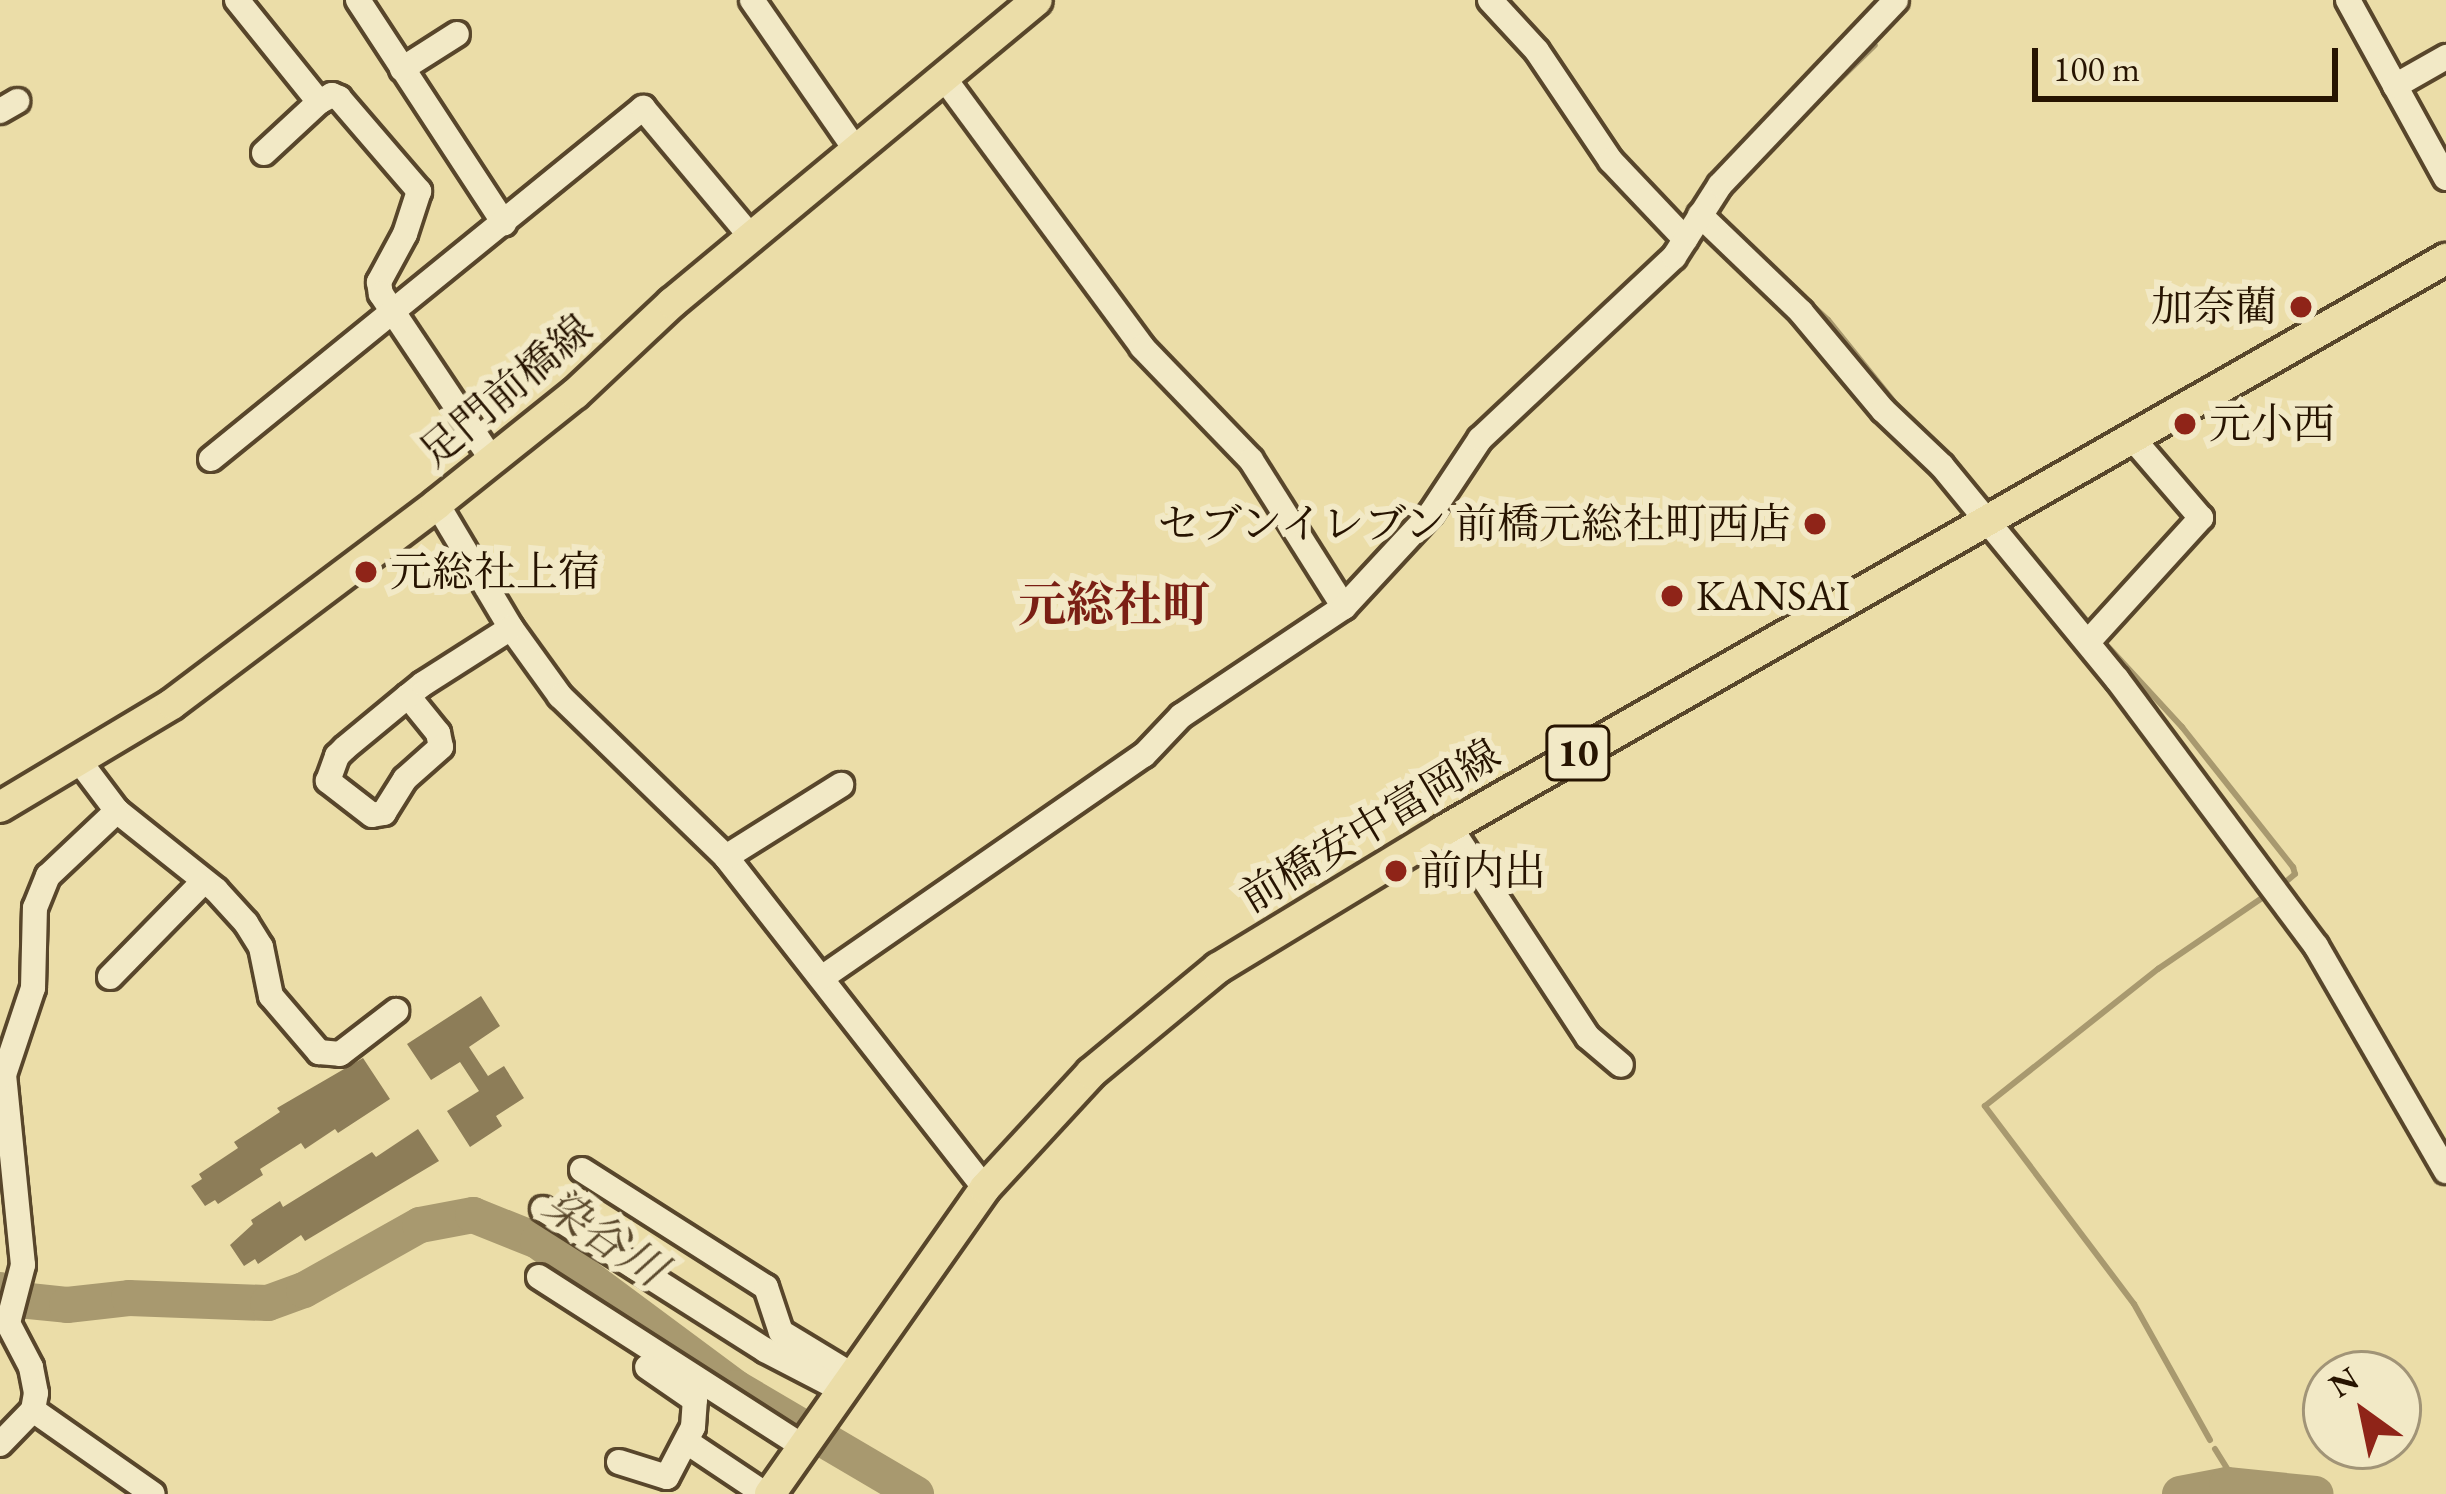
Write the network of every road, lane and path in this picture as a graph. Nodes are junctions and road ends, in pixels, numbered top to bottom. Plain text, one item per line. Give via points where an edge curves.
1 (237, 0) edge
2 (358, 0) edge
3 (752, 0) edge
4 (1490, 0) edge
5 (1896, 0) edge
6 (2348, 0) edge
7 (1026, 4) edge
8 (457, 34) dead end
9 (2446, 58) edge
10 (402, 69) junction
11 (944, 77) junction
12 (2395, 86) junction
13 (319, 102) junction
14 (856, 150) junction
15 (264, 153) dead end
16 (2446, 178) edge
17 (1700, 215) junction
18 (504, 223) junction
19 (752, 238) junction
20 (1685, 239) junction
21 (2446, 259) edge
22 (396, 313) junction
23 (2133, 439) junction
24 (211, 459) dead end
25 (492, 460) junction
26 (437, 504) junction
27 (1984, 520) junction
28 (1344, 607) junction
29 (511, 628) junction
30 (2088, 642) junction
31 (408, 696) junction
32 (80, 762) junction
33 (842, 785) dead end
34 (0, 807) edge
35 (117, 811) junction
36 (1450, 827) junction
37 (726, 856) junction
38 (204, 881) junction
39 (110, 977) dead end
40 (823, 977) junction
41 (396, 1011) dead end
42 (1621, 1065) dead end
43 (2438, 1137) edge
44 (6, 1152) edge
45 (582, 1170) dead end
46 (2446, 1171) edge
47 (985, 1188) junction
48 (543, 1209) dead end
49 (539, 1277) dead end
50 (647, 1366) dead end
51 (844, 1388) junction
52 (33, 1410) junction
53 (687, 1442) junction
54 (803, 1442) junction
55 (0, 1444) edge
56 (619, 1462) dead end
57 (153, 1494) edge
58 (767, 1494) edge

1 - 13 street
2 - 10 street
3 - 14 street
4 - 20 street via 1537,51 1611,161
5 - 17 street
6 - 12 street
7 - 11 main road, 足門前橋線
8 - 10 street
9 - 12 street
10 - 18 street
11 - 14 main road, 足門前橋線
11 - 28 street via 1142,347 1251,460
12 - 16 street
13 - 15 street
13 - 22 street via 339,98 419,191 379,282
14 - 19 main road, 足門前橋線
17 - 20 street
17 - 27 street via 1801,312
18 - 19 street via 644,108
18 - 22 street
19 - 25 main road, 足門前橋線
20 - 28 street via 1480,439 1431,513
21 - 23 main road, 前橋安中富岡線 / 10
22 - 24 street
22 - 25 street
23 - 27 main road, 前橋安中富岡線 / 10
23 - 30 street via 2201,518
25 - 26 main road, 足門前橋線
26 - 29 street
26 - 32 main road, 足門前橋線 via 210,677
27 - 30 street
27 - 36 main road, 前橋安中富岡線 / 10
28 - 40 street
29 - 31 street
29 - 37 street via 571,709
30 - 43 street via 2316,946
31 - 31 street via 339,754 326,776 372,815 384,813 405,779 441,746
32 - 34 main road, 足門前橋線
32 - 35 street
33 - 37 street
35 - 38 street
35 - 44 street via 48,876 35,908 33,988 2,1087
36 - 42 street via 1588,1037
36 - 47 main road, 前橋安中富岡線 / 10 via 1189,990 1091,1073
37 - 40 street
38 - 39 street
38 - 41 street via 254,933 271,997 319,1052 340,1054
40 - 47 street
43 - 46 street
44 - 52 street via 23,1265 8,1324 31,1367
45 - 51 street via 766,1287 781,1332
47 - 51 main road, 前橋安中富岡線 / 10
48 - 51 street via 765,1350
49 - 54 street
50 - 53 street via 695,1400
51 - 54 main road, 10
52 - 55 street
52 - 57 street
53 - 56 street via 667,1477
53 - 58 street
54 - 58 main road, 10

